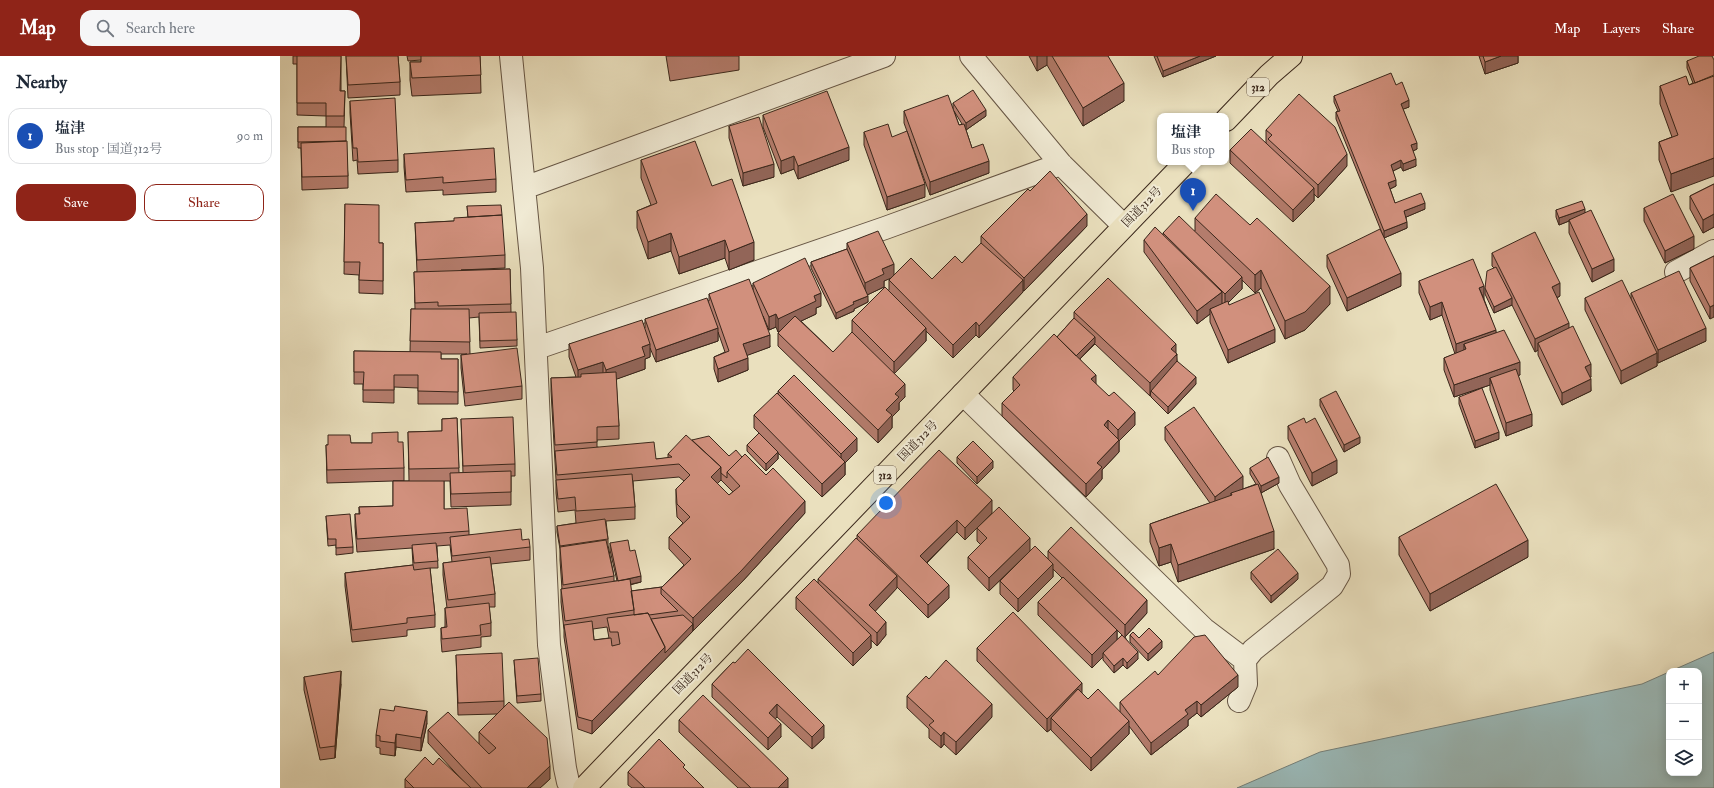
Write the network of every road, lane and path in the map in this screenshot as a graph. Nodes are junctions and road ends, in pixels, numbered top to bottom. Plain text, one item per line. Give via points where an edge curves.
1 (510, 56) edge
2 (884, 56) edge
3 (972, 56) edge
4 (1291, 56) edge
5 (1229, 117) edge
6 (1061, 164) junction
7 (1183, 165) edge
8 (524, 188) junction
9 (1124, 226) junction
10 (1714, 251) edge
11 (1676, 272) edge
12 (537, 348) junction
13 (964, 394) junction
14 (1278, 458) dead end
15 (1245, 660) junction
16 (1239, 701) dead end
17 (572, 788) edge
18 (584, 788) edge

1 - 8 street
2 - 8 street
3 - 6 street
4 - 5 highway, 312
6 - 9 street
6 - 12 street
7 - 9 highway, 国道312号 / 312
8 - 12 street
9 - 13 highway, 国道312号 / 312
10 - 11 street
12 - 17 street via 549,645 565,768
13 - 15 street via 1204,629
13 - 18 highway, 国道312号 / 312
14 - 15 street via 1290,485 1338,565 1339,574 1332,586 1253,650
15 - 16 street via 1246,684

